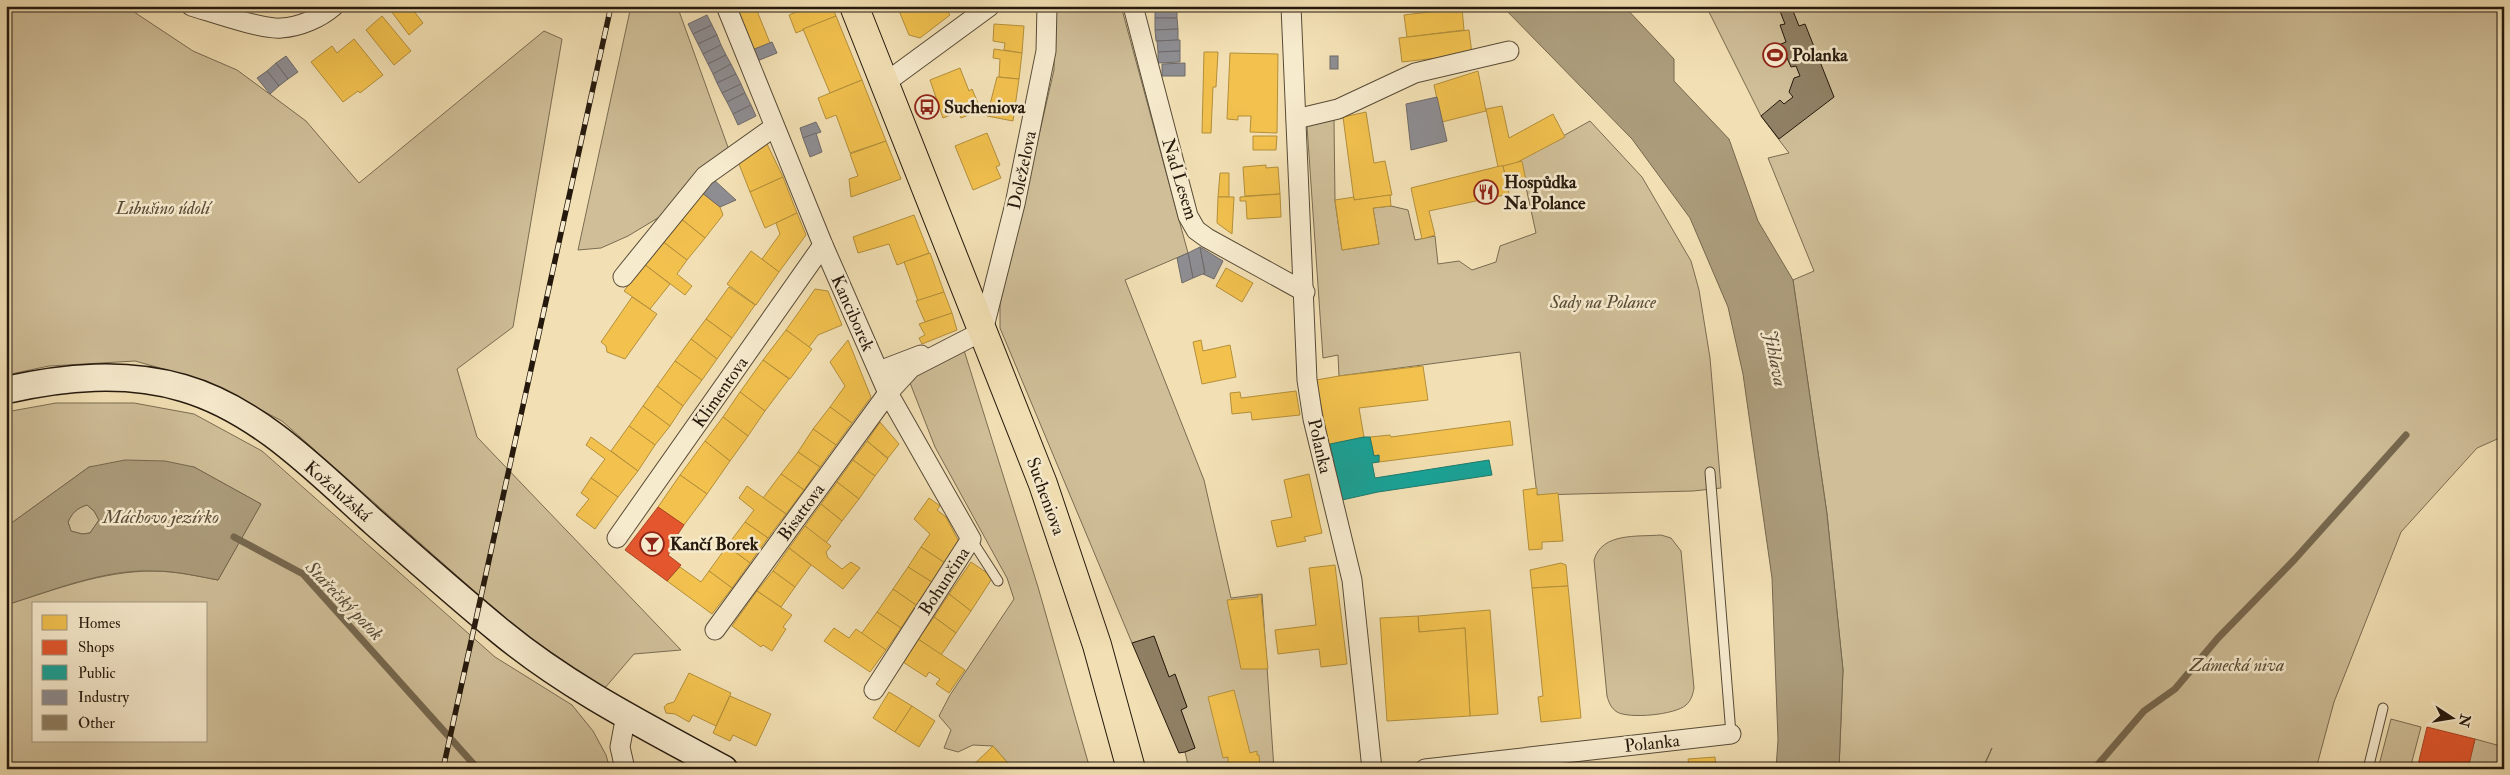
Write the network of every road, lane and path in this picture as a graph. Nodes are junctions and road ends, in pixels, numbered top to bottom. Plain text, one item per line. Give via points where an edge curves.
1 (191, 6) edge
2 (334, 6) edge
3 (726, 6) edge
4 (854, 6) edge
5 (990, 6) edge
6 (1047, 6) edge
7 (1133, 6) edge
8 (1290, 6) edge
9 (1509, 51) dead end
10 (885, 83) junction
11 (1296, 120) junction
12 (774, 127) junction
13 (823, 245) junction
14 (623, 277) dead end
15 (1305, 292) junction
16 (983, 330) junction
17 (879, 371) junction
18 (6, 390) edge
19 (888, 393) junction
20 (1710, 472) dead end
21 (618, 538) dead end
22 (971, 539) junction
23 (998, 581) dead end
24 (715, 630) dead end
25 (874, 690) dead end
26 (2383, 708) dead end
27 (626, 715) junction
28 (1731, 734) joint
29 (625, 769) edge
30 (724, 769) edge
31 (1131, 769) edge
32 (1372, 769) edge
33 (1424, 769) edge
34 (2368, 769) edge

1 - 2 street via 281,29 321,17
3 - 12 street, Kanciborek
4 - 10 main road, Sucheniova
5 - 10 street
6 - 16 street, Doleželova via 1044,61 1015,204
7 - 15 street, Nad Lesem via 1188,216 1196,230
8 - 11 street, Polanka
9 - 11 street via 1415,73 1338,109
10 - 16 main road, Sucheniova
11 - 15 street, Polanka
12 - 13 street, Kanciborek
12 - 14 street via 705,176
13 - 17 street, Kanciborek
13 - 21 street, Klimentova
15 - 32 street, Polanka via 1307,380 1313,419 1352,580
16 - 17 street
16 - 19 street via 911,368
16 - 31 main road, Sucheniova via 1043,484 1097,645
17 - 19 street, Kanciborek
18 - 27 main road, Koželužská via 88,378 142,379 183,388 227,406 314,468 515,643 565,679
19 - 22 street, Bohunčina
19 - 24 street, Bisattova
20 - 28 lane
22 - 23 lane
22 - 25 street, Bohunčina
26 - 34 lane
27 - 29 street via 620,748
27 - 30 main road, Koželužská
28 - 33 street, Polanka

